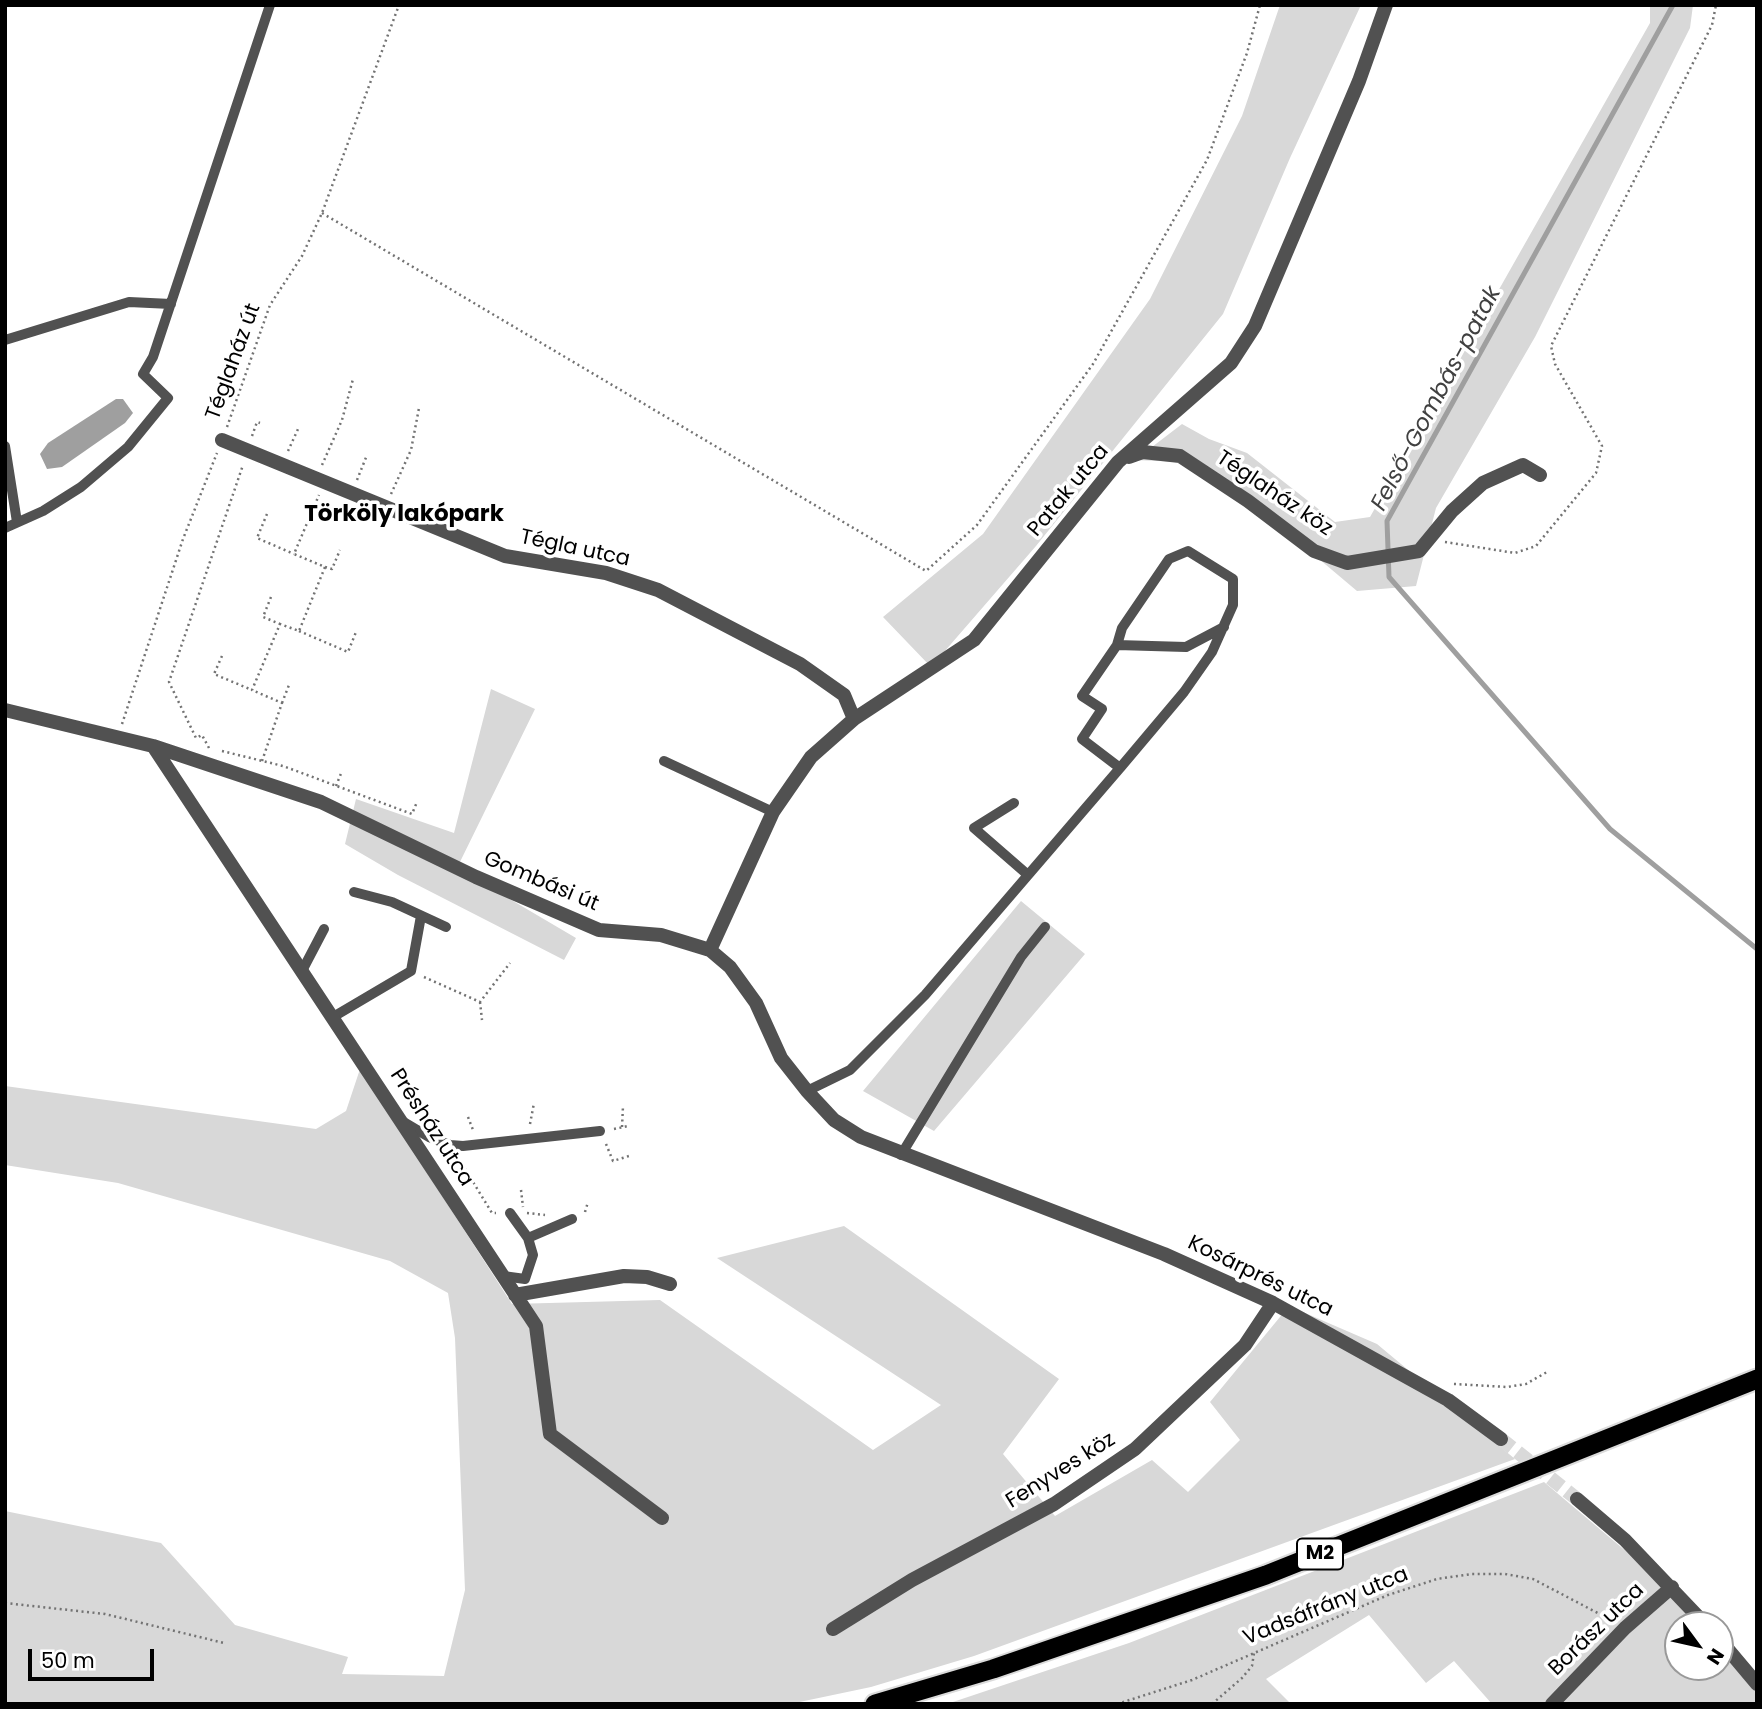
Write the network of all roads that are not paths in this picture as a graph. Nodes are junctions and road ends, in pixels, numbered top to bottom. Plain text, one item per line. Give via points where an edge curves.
1 (270, 5) edge
2 (1386, 5) edge
3 (171, 304) junction
4 (5, 340) edge
5 (222, 440) road end
6 (5, 446) edge
7 (1118, 462) junction
8 (1540, 475) dead end
9 (17, 522) junction
10 (5, 528) edge
11 (1224, 627) junction
12 (1117, 645) junction
13 (5, 710) edge
14 (854, 719) junction
15 (153, 746) junction
16 (664, 761) dead end
17 (1121, 768) junction
18 (1014, 803) dead end
19 (773, 812) junction
20 (1028, 875) junction
21 (354, 892) dead end
22 (421, 916) junction
23 (446, 927) dead end
24 (1045, 928) dead end
25 (324, 929) dead end
26 (710, 950) junction
27 (303, 971) junction
28 (333, 1017) junction
29 (807, 1091) junction
30 (400, 1119) junction
31 (600, 1132) road end
32 (901, 1155) junction
33 (984, 1185) joint
34 (510, 1213) dead end
35 (572, 1219) dead end
36 (528, 1238) junction
37 (503, 1276) junction
38 (670, 1284) dead end
39 (515, 1294) junction
40 (1273, 1303) junction
41 (1757, 1378) edge
42 (1501, 1439) tunnel mouth
43 (1577, 1499) tunnel mouth
44 (662, 1518) dead end
45 (1672, 1587) junction
46 (1693, 1611) edge
47 (833, 1629) dead end
48 (1734, 1657) edge
49 (1757, 1684) edge
50 (875, 1704) edge
51 (1552, 1704) edge

1 - 3 lane
2 - 7 street, Patak utca via 1359,81 1255,326 1231,363
3 - 4 lane via 129,302
3 - 9 lane via 144,374 168,398 128,447 92,478 62,500
5 - 14 street, Tégla utca via 505,556 606,573 671,596 800,664 844,695
6 - 9 lane
7 - 8 street, Téglaház köz via 1143,452 1180,456 1314,551 1347,563 1419,551 1483,483 1523,465
7 - 14 street, Patak utca via 974,640
9 - 10 lane
11 - 12 lane via 1186,647
11 - 12 lane via 1233,606 1233,579 1188,551 1169,559 1122,628
11 - 17 lane via 1184,692
12 - 17 lane via 1082,696 1102,709 1082,739
13 - 15 street, Gombási út
14 - 19 street, Patak utca via 811,757
15 - 26 street, Gombási út via 321,802 599,930 661,935
15 - 27 street, Présház utca
16 - 19 lane
17 - 20 lane
18 - 20 lane via 974,828
19 - 26 street, Patak utca
20 - 29 lane via 925,995 850,1070
21 - 22 lane
22 - 23 lane
22 - 28 lane via 411,971
24 - 32 lane via 1021,957
25 - 27 lane
26 - 29 street, Gombási út via 730,967 756,1003 781,1058
27 - 28 street, Présház utca
28 - 30 street, Présház utca
29 - 32 street, Gombási út via 834,1120
30 - 31 lane via 450,1145
30 - 37 street, Présház utca
32 - 33 street, Gombási út
33 - 40 street, Kosárprés utca via 1164,1254
34 - 36 lane
35 - 36 lane
36 - 37 lane via 533,1255 525,1279
37 - 39 street, Présház utca
38 - 39 street via 624,1276
39 - 44 street, Présház utca via 536,1326 550,1434
40 - 42 street, Kosárprés utca via 1448,1400
40 - 47 street, Fenyves köz via 1245,1345 1135,1449 1054,1504 912,1580
41 - 50 highway, M2 via 1266,1575 993,1670
43 - 45 street
45 - 46 street
45 - 51 street, Borász utca
48 - 49 street

